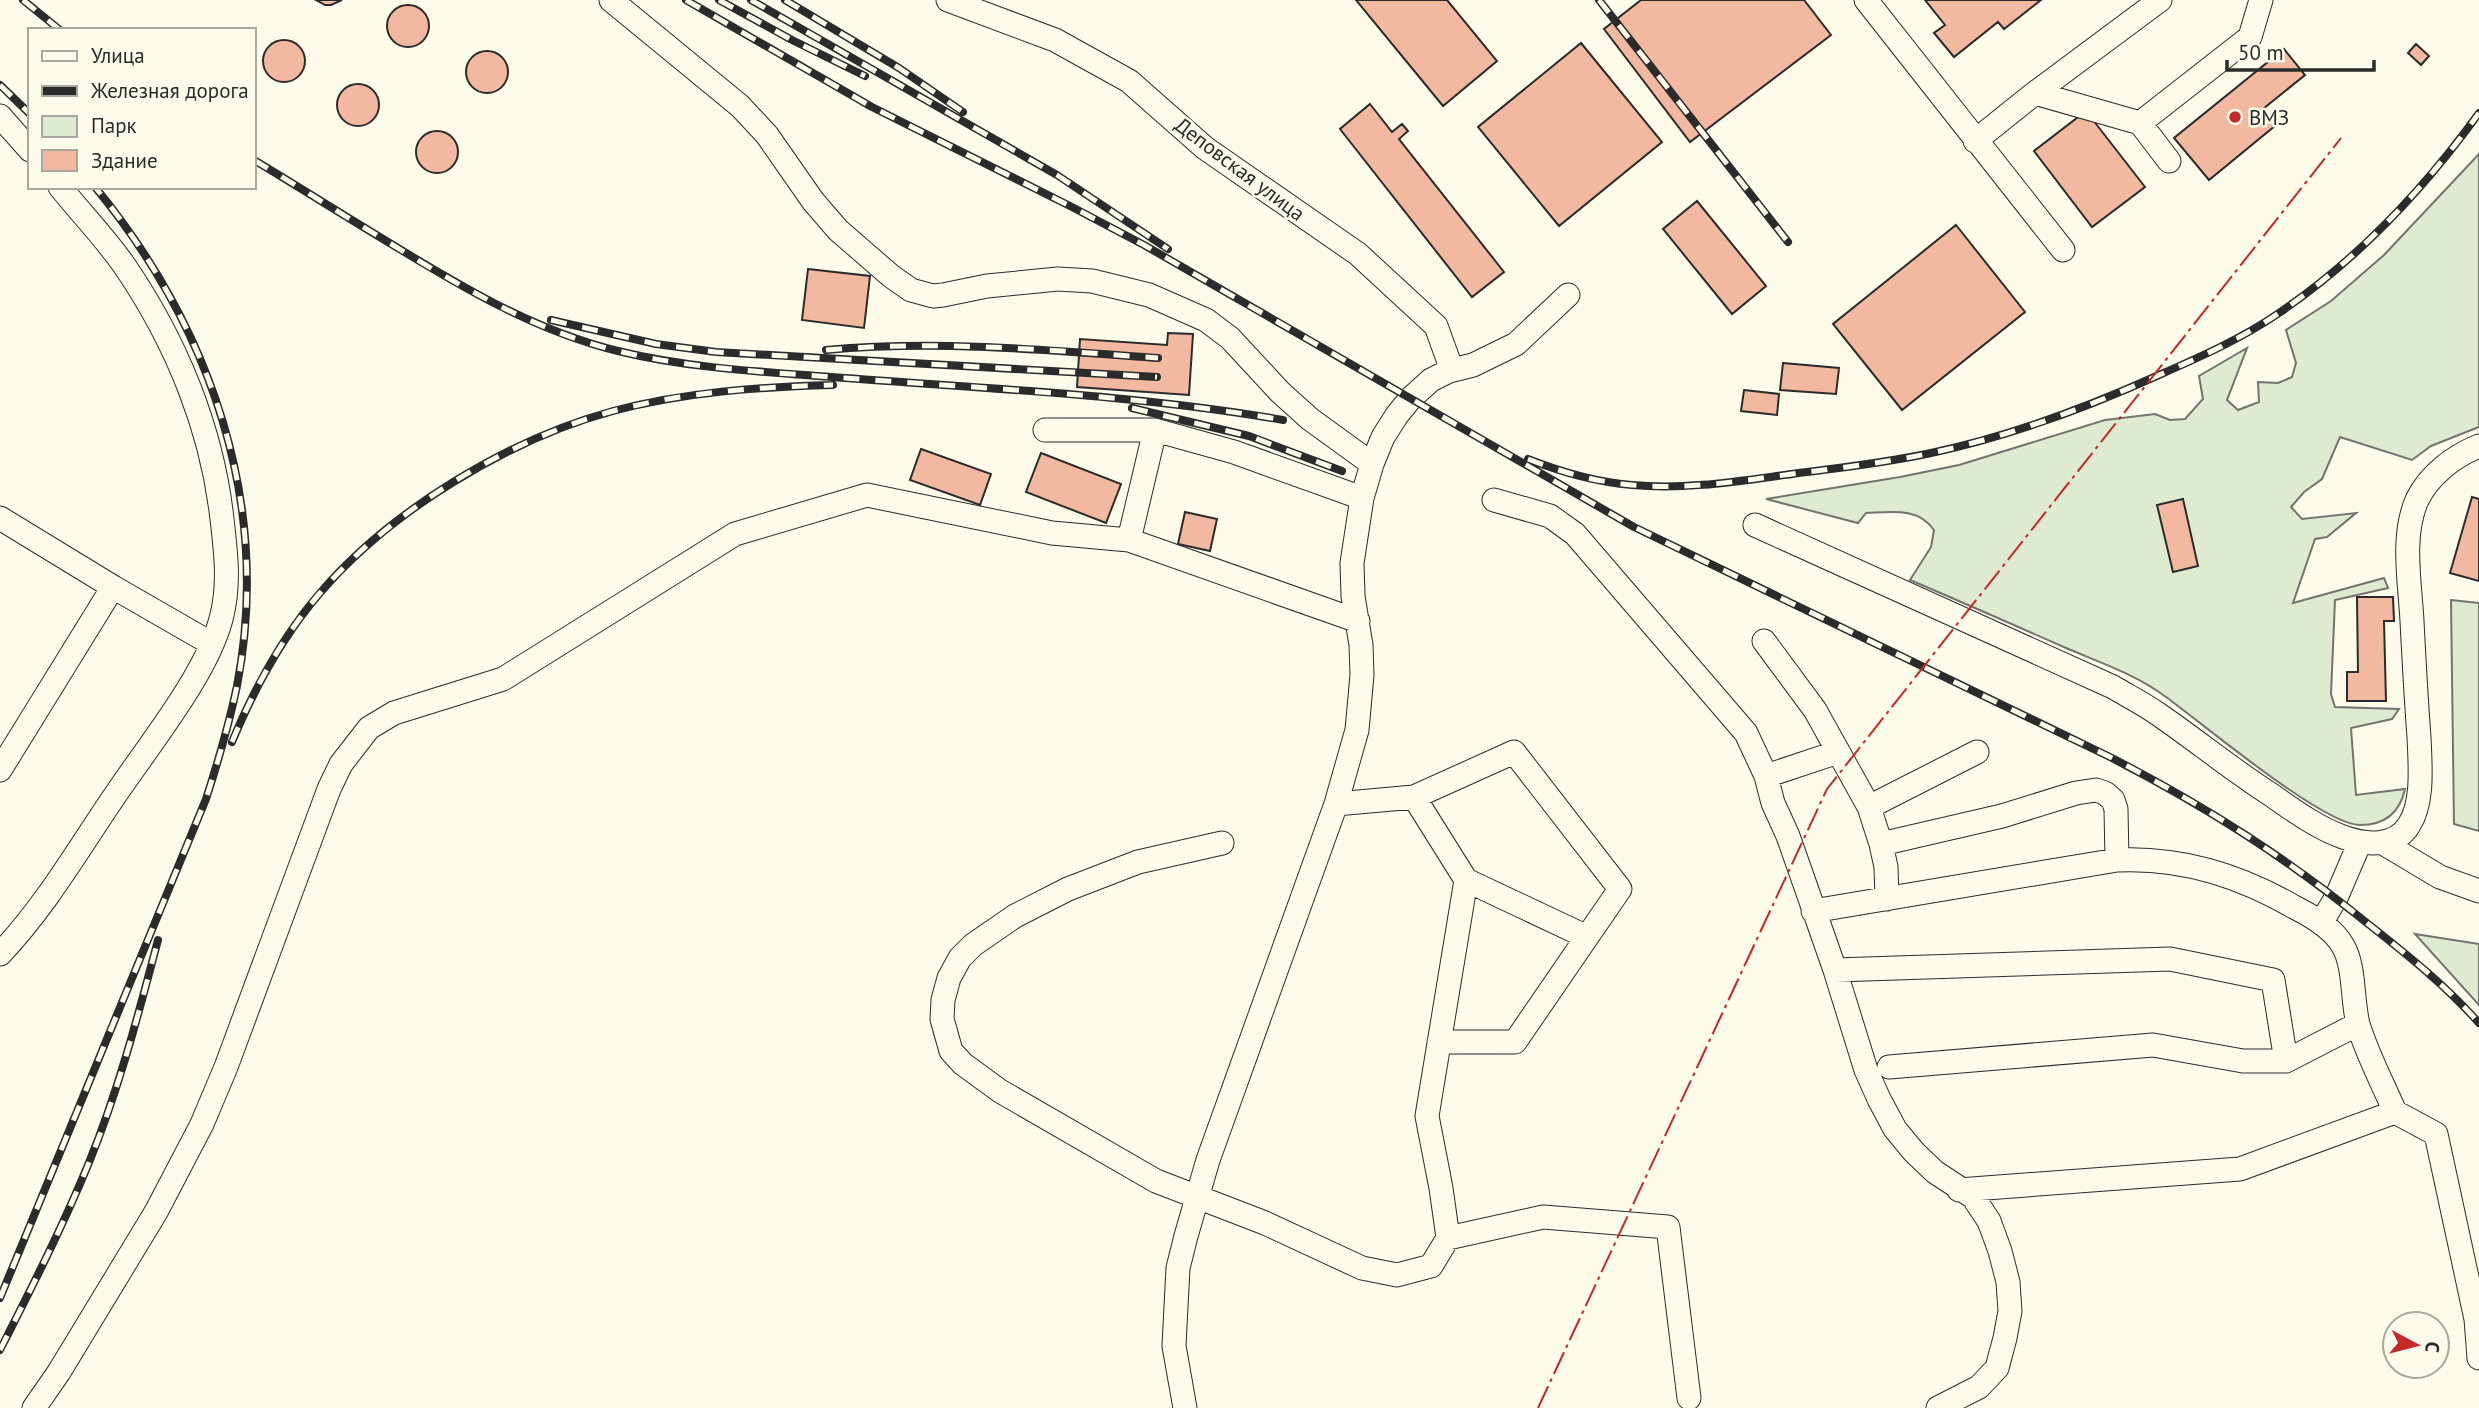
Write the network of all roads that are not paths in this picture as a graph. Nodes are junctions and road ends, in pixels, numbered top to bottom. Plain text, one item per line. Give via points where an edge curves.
1 (611, 0) edge
2 (948, 0) edge
3 (1866, 0) edge
4 (2160, 0) edge
5 (2261, 0) edge
6 (2035, 93) junction
7 (0, 116) edge
8 (2140, 123) junction
9 (1975, 141) junction
10 (28, 148) edge
11 (2169, 161) dead end
12 (62, 189) edge
13 (2063, 250) dead end
14 (1568, 295) dead end
15 (1449, 370) junction
16 (1045, 430) dead end
17 (1155, 430) junction
18 (2479, 446) edge
19 (1372, 464) junction
20 (1362, 498) junction
21 (1494, 500) dead end
22 (0, 518) edge
23 (1755, 525) dead end
24 (1129, 540) junction
25 (113, 587) junction
26 (1357, 621) junction
27 (1764, 641) dead end
28 (212, 644) junction
29 (1838, 752) junction
30 (1977, 752) dead end
31 (0, 770) edge
32 (1766, 776) junction
33 (1414, 797) junction
34 (1336, 804) junction
35 (1869, 807) junction
36 (1222, 843) dead end
37 (2371, 843) junction
38 (1881, 844) junction
39 (2117, 860) junction
40 (1465, 880) junction
41 (2479, 891) edge
42 (1887, 899) junction
43 (1813, 911) junction
44 (2321, 923) junction
45 (1587, 937) junction
46 (0, 954) edge
47 (1835, 970) junction
48 (2358, 1024) junction
49 (1439, 1042) junction
50 (2286, 1061) junction
51 (1889, 1067) dead end
52 (2395, 1112) junction
53 (1959, 1190) junction
54 (1196, 1196) junction
55 (1448, 1238) junction
56 (2479, 1358) edge
57 (1689, 1398) dead end
58 (34, 1408) edge
59 (1185, 1408) edge
60 (1938, 1408) edge

1 - 19 street via 740,106 838,230 911,290 933,296 1058,279 1092,281 1149,295 1206,320 1230,338 1310,419
2 - 15 street, Деповская улица via 1055,40 1129,80 1205,148 1367,262 1436,326
3 - 9 street
4 - 6 street
5 - 8 street via 2250,37
6 - 8 street
6 - 9 street
7 - 10 street
8 - 11 street
9 - 13 street
12 - 28 street via 123,264 163,329 202,424 220,498 226,556 225,600
14 - 15 street via 1516,344 1473,365
15 - 19 street via 1410,399 1383,437
16 - 17 street
17 - 20 street via 1234,452
17 - 24 street
18 - 37 street via 2439,471 2417,500 2411,520 2418,797 2410,825 2401,836
19 - 20 street
20 - 26 street via 1352,563
21 - 32 street via 1550,516 1576,534 1731,713
22 - 25 street
23 - 37 street via 2113,687 2310,821
24 - 26 street
24 - 58 street via 1052,533 867,495 735,534 503,679 394,713 369,727 329,789 202,1124 156,1212
25 - 28 street
25 - 31 street
26 - 34 street via 1362,675 1357,730
27 - 29 street via 1815,710
28 - 46 street via 176,706 36,910
29 - 32 street
29 - 35 street
30 - 35 street
32 - 43 street
33 - 34 street
33 - 40 street
33 - 45 street via 1514,752 1620,889
34 - 54 street
35 - 38 street
36 - 54 street via 1123,867 1015,916 960,958 949,978 942,1019 951,1051 978,1076 1137,1171
37 - 41 street
37 - 44 street
38 - 39 street via 2096,790 2113,800 2116,808
38 - 42 street
39 - 42 street
39 - 44 street via 2203,868 2277,897
40 - 45 street
40 - 49 street
42 - 43 street
43 - 47 street
44 - 48 street via 2344,947
45 - 49 street via 1515,1042
47 - 50 street via 2170,959 2273,979
47 - 53 street via 1866,1070 1895,1129 1914,1152
48 - 50 street
48 - 52 street
49 - 55 street via 1427,1116
50 - 51 street via 2243,1061 2153,1045
52 - 53 street via 2240,1169
52 - 56 street via 2436,1134 2476,1319
53 - 60 street via 1973,1197 1989,1221 2008,1282 2010,1311 1997,1368 1979,1387
54 - 55 street via 1362,1268 1397,1275 1431,1266
54 - 59 street via 1174,1302 1174,1346
55 - 57 street via 1543,1217 1668,1227

